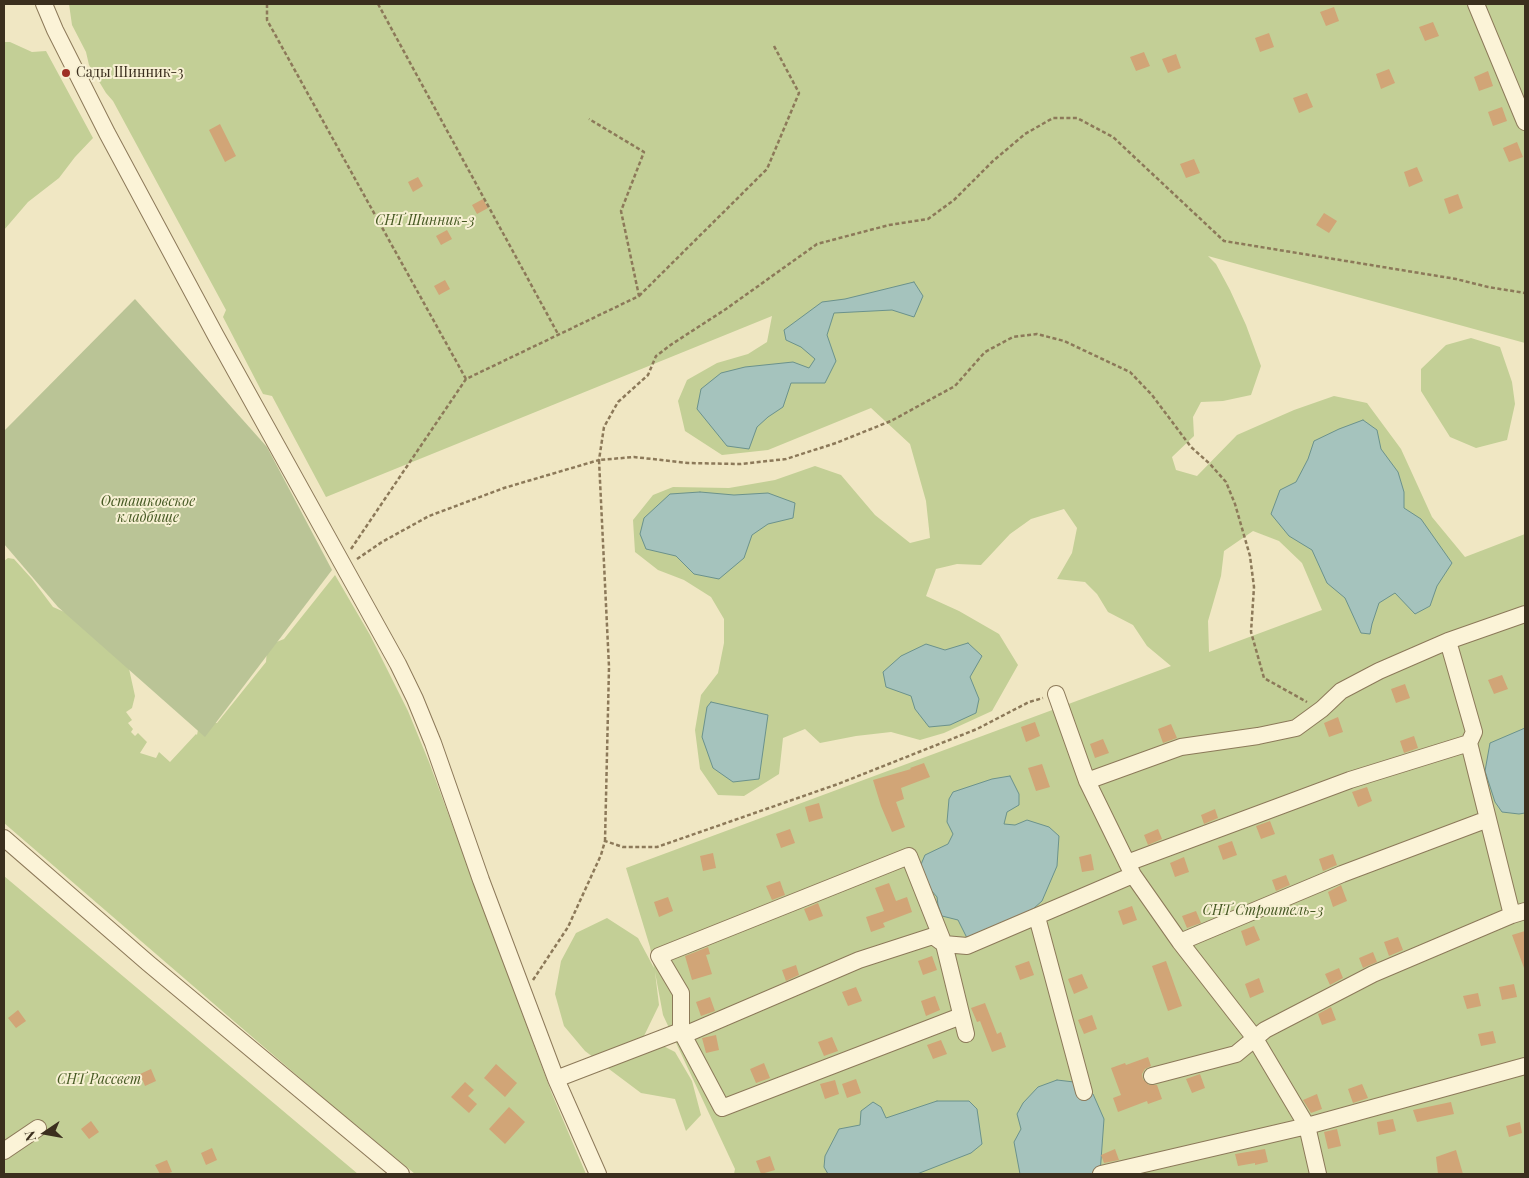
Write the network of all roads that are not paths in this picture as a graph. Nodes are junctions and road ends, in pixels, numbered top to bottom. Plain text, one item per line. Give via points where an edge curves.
1 (44, 4) edge
2 (1476, 4) edge
3 (1525, 122) edge
4 (1525, 614) edge
5 (1448, 641) junction
6 (1056, 694) road end
7 (1469, 743) junction
8 (1087, 781) junction
9 (1488, 819) junction
10 (4, 838) edge
11 (1130, 869) junction
12 (1519, 913) edge
13 (1037, 917) junction
14 (1180, 942) junction
15 (944, 944) junction
16 (962, 1016) junction
17 (683, 1033) junction
18 (966, 1034) dead end
19 (1254, 1037) junction
20 (1525, 1066) edge
21 (1152, 1076) dead end
22 (556, 1079) junction
23 (1084, 1092) dead end
24 (1307, 1126) junction
25 (38, 1128) dead end
26 (4, 1151) edge
27 (401, 1174) edge
28 (598, 1174) edge
29 (1101, 1174) edge
30 (1318, 1174) edge

1 - 22 street via 111,142 415,699
2 - 3 street
4 - 5 street
5 - 7 street via 1474,732
5 - 8 street via 1341,691 1296,728 1181,748
6 - 8 street
7 - 9 street
7 - 11 street via 1350,780
8 - 11 street
9 - 12 street
9 - 14 street via 1342,874
10 - 27 street
11 - 13 street
11 - 14 street
12 - 19 street via 1373,974
13 - 15 street via 967,946
13 - 23 street
14 - 19 street
15 - 16 street
15 - 17 street via 933,936 859,960
15 - 17 street via 909,856 658,956 681,993
16 - 17 street via 722,1108
16 - 18 street
17 - 22 street
19 - 21 street via 1236,1054
19 - 24 street
20 - 24 street
22 - 28 street
24 - 29 street
24 - 30 street
25 - 26 street

